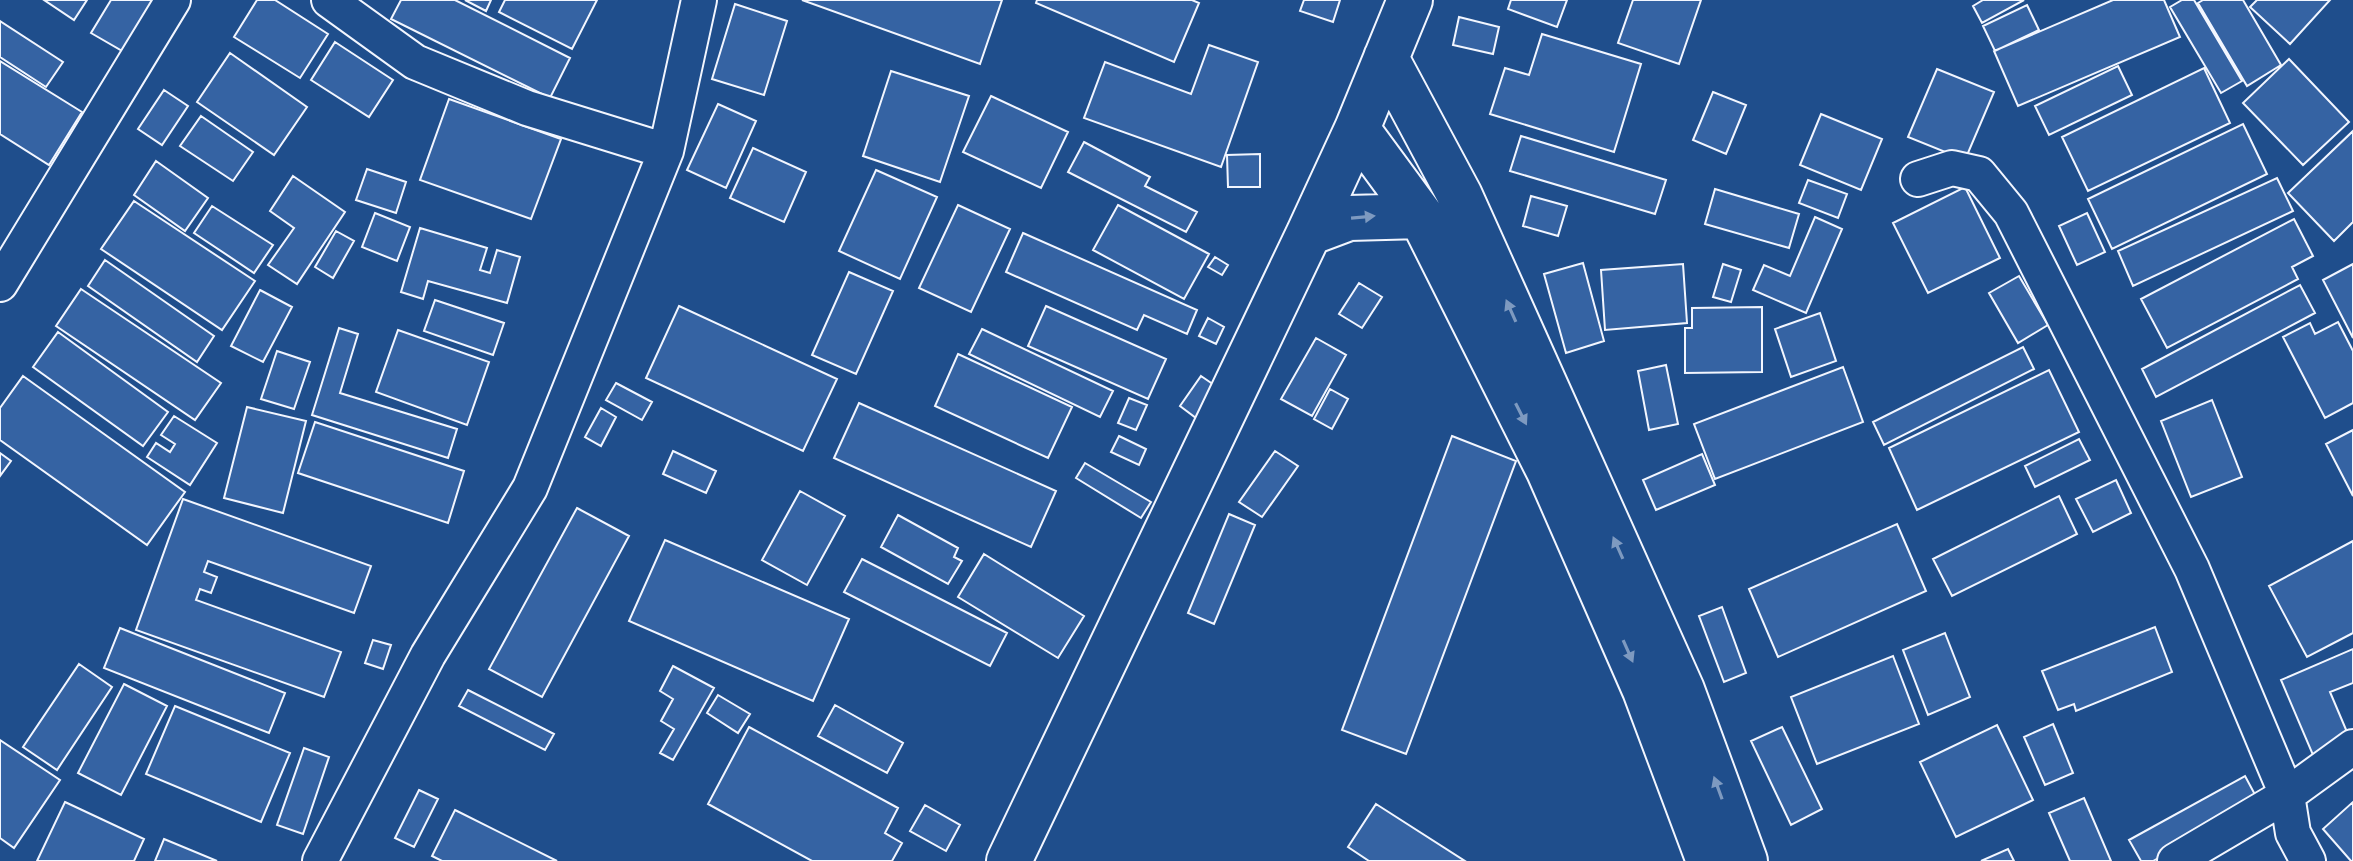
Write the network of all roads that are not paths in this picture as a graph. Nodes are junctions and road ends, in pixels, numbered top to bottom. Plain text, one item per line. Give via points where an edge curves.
1 (173, 0) edge
2 (329, 0) edge
3 (699, 0) edge
4 (1410, 0) edge
5 (1386, 58) junction
6 (1357, 129) junction
7 (666, 151) junction
8 (1918, 179) dead end
9 (1421, 216) junction
10 (1309, 233) junction
11 (0, 284) edge
12 (2353, 747) edge
13 (2287, 795) junction
14 (320, 861) edge
15 (1009, 861) edge
16 (1709, 861) edge
17 (1745, 861) edge
18 (2175, 861) edge
19 (2308, 861) edge

1 - 11 street
2 - 7 street via 415,62 527,108
3 - 7 street
4 - 5 main road
5 - 6 main road
17 -> 5 main road via 1675,676 1460,196
6 - 9 main road
6 - 10 main road
7 - 14 street via 530,488 428,655
8 - 13 street via 1952,168 1979,174 2011,213 2192,569
10 -> 9 main road via 1349,218
9 -> 16 main road via 1549,471 1645,690
10 - 15 main road
12 - 13 street
13 - 18 street
13 - 19 street via 2293,833

